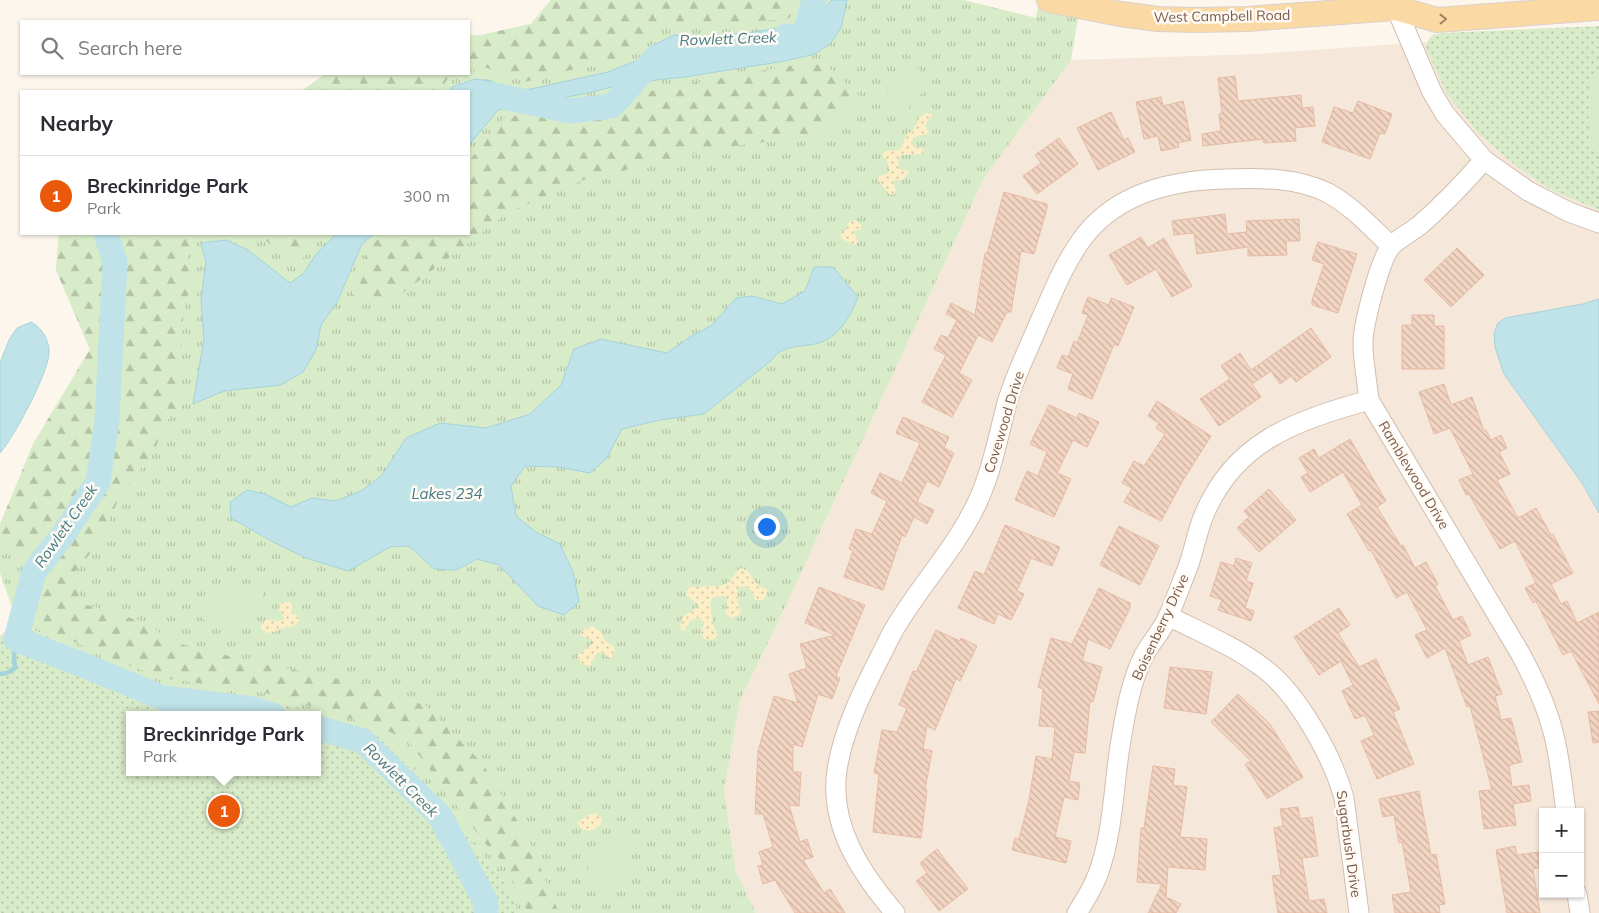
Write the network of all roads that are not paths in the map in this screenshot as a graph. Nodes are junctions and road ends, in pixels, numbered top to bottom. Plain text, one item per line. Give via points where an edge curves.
1 (1049, 0) edge
2 (1403, 4) edge
3 (1599, 8) edge
4 (1484, 160) junction
5 (1599, 223) edge
6 (1391, 246) junction
7 (1370, 400) junction
8 (1168, 616) junction
9 (1565, 808) edge
10 (1578, 898) edge
11 (896, 913) edge
12 (1077, 913) edge
13 (1359, 913) edge
14 (1580, 913) edge

1 - 2 main road, West Campbell Road via 1120,14 1196,20 1247,19
2 -> 3 main road, West Campbell Road via 1437,20
2 - 4 street via 1432,92 1445,114
4 - 5 street via 1528,192
4 - 6 street via 1433,213
6 - 7 street, Ramblewood Drive via 1366,318 1362,342
6 - 11 street, Covewood Drive via 1356,212 1329,193 1304,184 1264,178 1214,179 1173,184 1144,192 1095,224 1081,240 1052,293 1024,358 978,501 966,525 897,623 845,737 837,772 836,804 842,828 862,871
7 - 8 street, Boisenberry Drive via 1286,429 1243,457 1220,484 1202,520
7 - 9 street, Ramblewood Drive via 1534,679 1552,728
8 - 12 street, Boisenberry Drive via 1144,655 1136,677 1120,747 1102,862 1091,891
8 - 13 street, Sugarbush Drive via 1264,668 1294,700 1315,732 1333,764 1344,798
10 - 14 street

